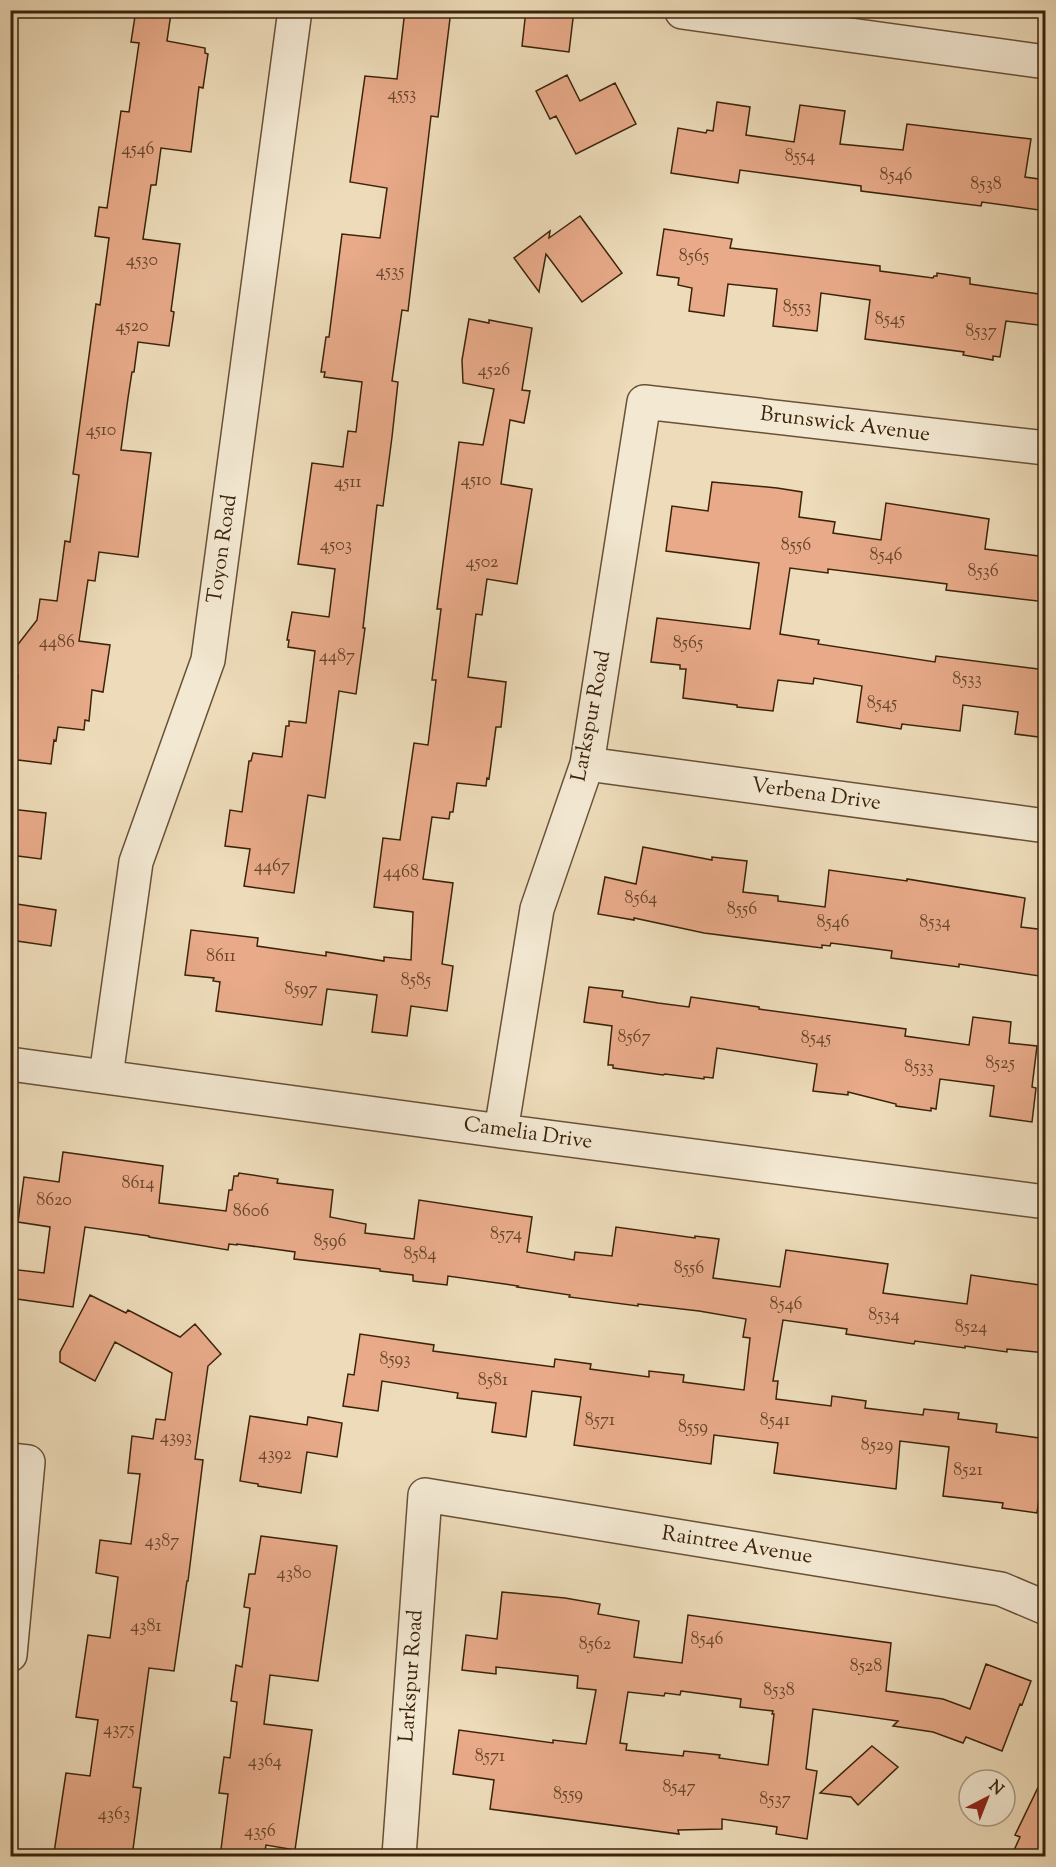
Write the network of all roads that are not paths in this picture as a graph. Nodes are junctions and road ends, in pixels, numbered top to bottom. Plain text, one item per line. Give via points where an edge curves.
1 (295, 10) edge
2 (682, 11) edge
3 (1046, 62) edge
4 (644, 402) joint
5 (1046, 448) edge
6 (588, 764) junction
7 (1046, 826) edge
8 (10, 1064) edge
9 (106, 1076) junction
10 (501, 1131) junction
11 (1046, 1202) edge
12 (19, 1461) edge
13 (425, 1495) joint
14 (1046, 1608) edge
15 (10, 1654) edge
16 (399, 1857) edge

1 - 9 street, Toyon Road via 208,660 136,862
2 - 3 street
4 - 5 street, Brunswick Avenue
4 - 6 street, Larkspur Road
6 - 7 street, Verbena Drive
6 - 10 street, Larkspur Road via 537,909
8 - 9 street, Camelia Drive
9 - 10 street, Camelia Drive
10 - 11 street, Camelia Drive
12 - 15 street
13 - 14 street, Raintree Avenue via 1001,1589
13 - 16 street, Larkspur Road

